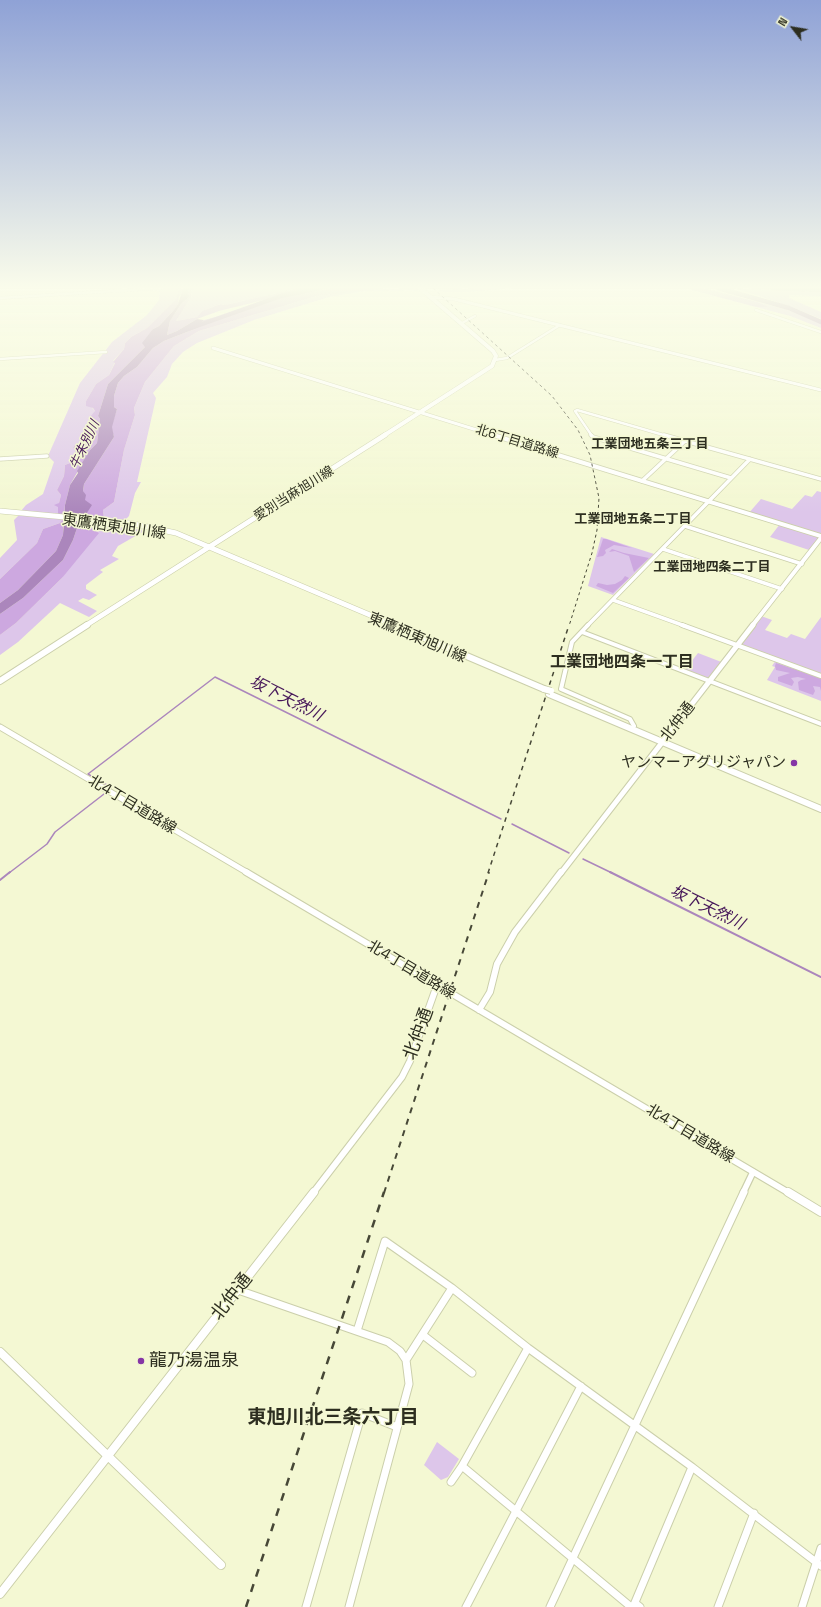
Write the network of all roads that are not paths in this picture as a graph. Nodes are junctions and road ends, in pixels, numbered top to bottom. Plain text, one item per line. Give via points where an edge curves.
1 (261, 363) edge
2 (494, 363) edge
3 (713, 363) edge
4 (821, 390) edge
5 (422, 413) junction
6 (685, 441) junction
7 (47, 456) dead end
8 (0, 459) edge
9 (665, 459) junction
10 (750, 459) junction
11 (731, 478) junction
12 (821, 480) edge
13 (642, 481) junction
14 (709, 502) junction
15 (0, 512) edge
16 (685, 526) junction
17 (821, 537) edge
18 (208, 549) junction
19 (663, 549) junction
20 (802, 564) junction
21 (782, 589) junction
22 (614, 600) junction
23 (582, 632) junction
24 (738, 645) junction
25 (821, 676) edge
26 (0, 681) edge
27 (710, 682) junction
28 (546, 692) junction
29 (821, 724) edge
30 (634, 726) junction
31 (0, 727) edge
32 (664, 741) junction
33 (821, 805) edge
34 (821, 809) edge
35 (436, 985) junction
36 (479, 1010) junction
37 (753, 1172) junction
38 (821, 1212) edge
39 (452, 1288) junction
40 (238, 1290) junction
41 (357, 1331) junction
42 (423, 1335) junction
43 (528, 1348) junction
44 (0, 1352) edge
45 (406, 1360) junction
46 (472, 1373) dead end
47 (581, 1386) junction
48 (634, 1424) junction
49 (397, 1427) junction
50 (108, 1456) junction
51 (462, 1466) junction
52 (692, 1467) junction
53 (450, 1482) dead end
54 (516, 1511) junction
55 (754, 1513) junction
56 (821, 1548) edge
57 (573, 1558) junction
58 (819, 1564) edge
59 (221, 1565) dead end
60 (0, 1594) edge
61 (635, 1606) edge
62 (306, 1607) edge
63 (349, 1607) edge
64 (466, 1607) edge
65 (550, 1607) edge
66 (718, 1607) edge
67 (802, 1607) edge

1 - 5 street, 北6丁目道路線
2 - 5 main road, 愛別当麻旭川線
3 - 4 street
5 - 13 street, 北6丁目道路線
5 - 18 main road, 愛別当麻旭川線
6 - 9 street
6 - 9 street via 576,411 593,437
6 - 10 street
7 - 8 street
9 - 11 street
9 - 13 street
10 - 11 street
10 - 12 street
11 - 14 street
13 - 14 street, 北6丁目道路線
14 - 16 street
14 - 17 street, 北6丁目道路線
15 - 18 main road, 東鷹栖東旭川線 via 111,523 162,532
16 - 19 street
16 - 20 street
17 - 20 street, 北仲通
18 - 26 main road, 愛別当麻旭川線
18 - 28 main road, 東鷹栖東旭川線
19 - 21 street
19 - 22 street
20 - 21 street, 北仲通
21 - 24 street, 北仲通
22 - 23 street
22 - 24 street
23 - 27 street
23 - 30 street via 572,642 561,689 630,719
24 - 25 street
24 - 27 street, 北仲通
27 - 29 street
27 - 32 street, 北仲通
28 - 30 main road, 東鷹栖東旭川線
28 - 32 main road, 東鷹栖東旭川線
30 - 32 main road, 東鷹栖東旭川線
31 - 35 street, 北4丁目道路線
32 - 33 main road, 東鷹栖東旭川線
32 - 34 main road, 東鷹栖東旭川線
32 - 36 street, 北仲通 via 515,932 497,964 490,992
35 - 36 street, 北4丁目道路線
35 - 40 street, 北仲通 via 402,1077
36 - 37 street, 北4丁目道路線
37 - 38 street, 北4丁目道路線
37 - 48 street
39 - 41 street via 385,1241
39 - 42 street
39 - 43 street
40 - 41 street
40 - 50 street, 北仲通
41 - 45 street via 388,1342 400,1351
42 - 45 street
42 - 46 street
43 - 47 street
43 - 51 street
44 - 50 street
45 - 49 street via 409,1384
47 - 48 street
47 - 54 street
48 - 52 street
48 - 57 street
49 - 62 street via 362,1413
49 - 63 street
50 - 59 street
50 - 60 street, 北仲通
51 - 53 street
51 - 54 street
52 - 55 street
52 - 61 street
54 - 57 street
54 - 64 street
55 - 58 street
55 - 66 street
56 - 58 street
57 - 61 street
57 - 65 street
58 - 67 street

